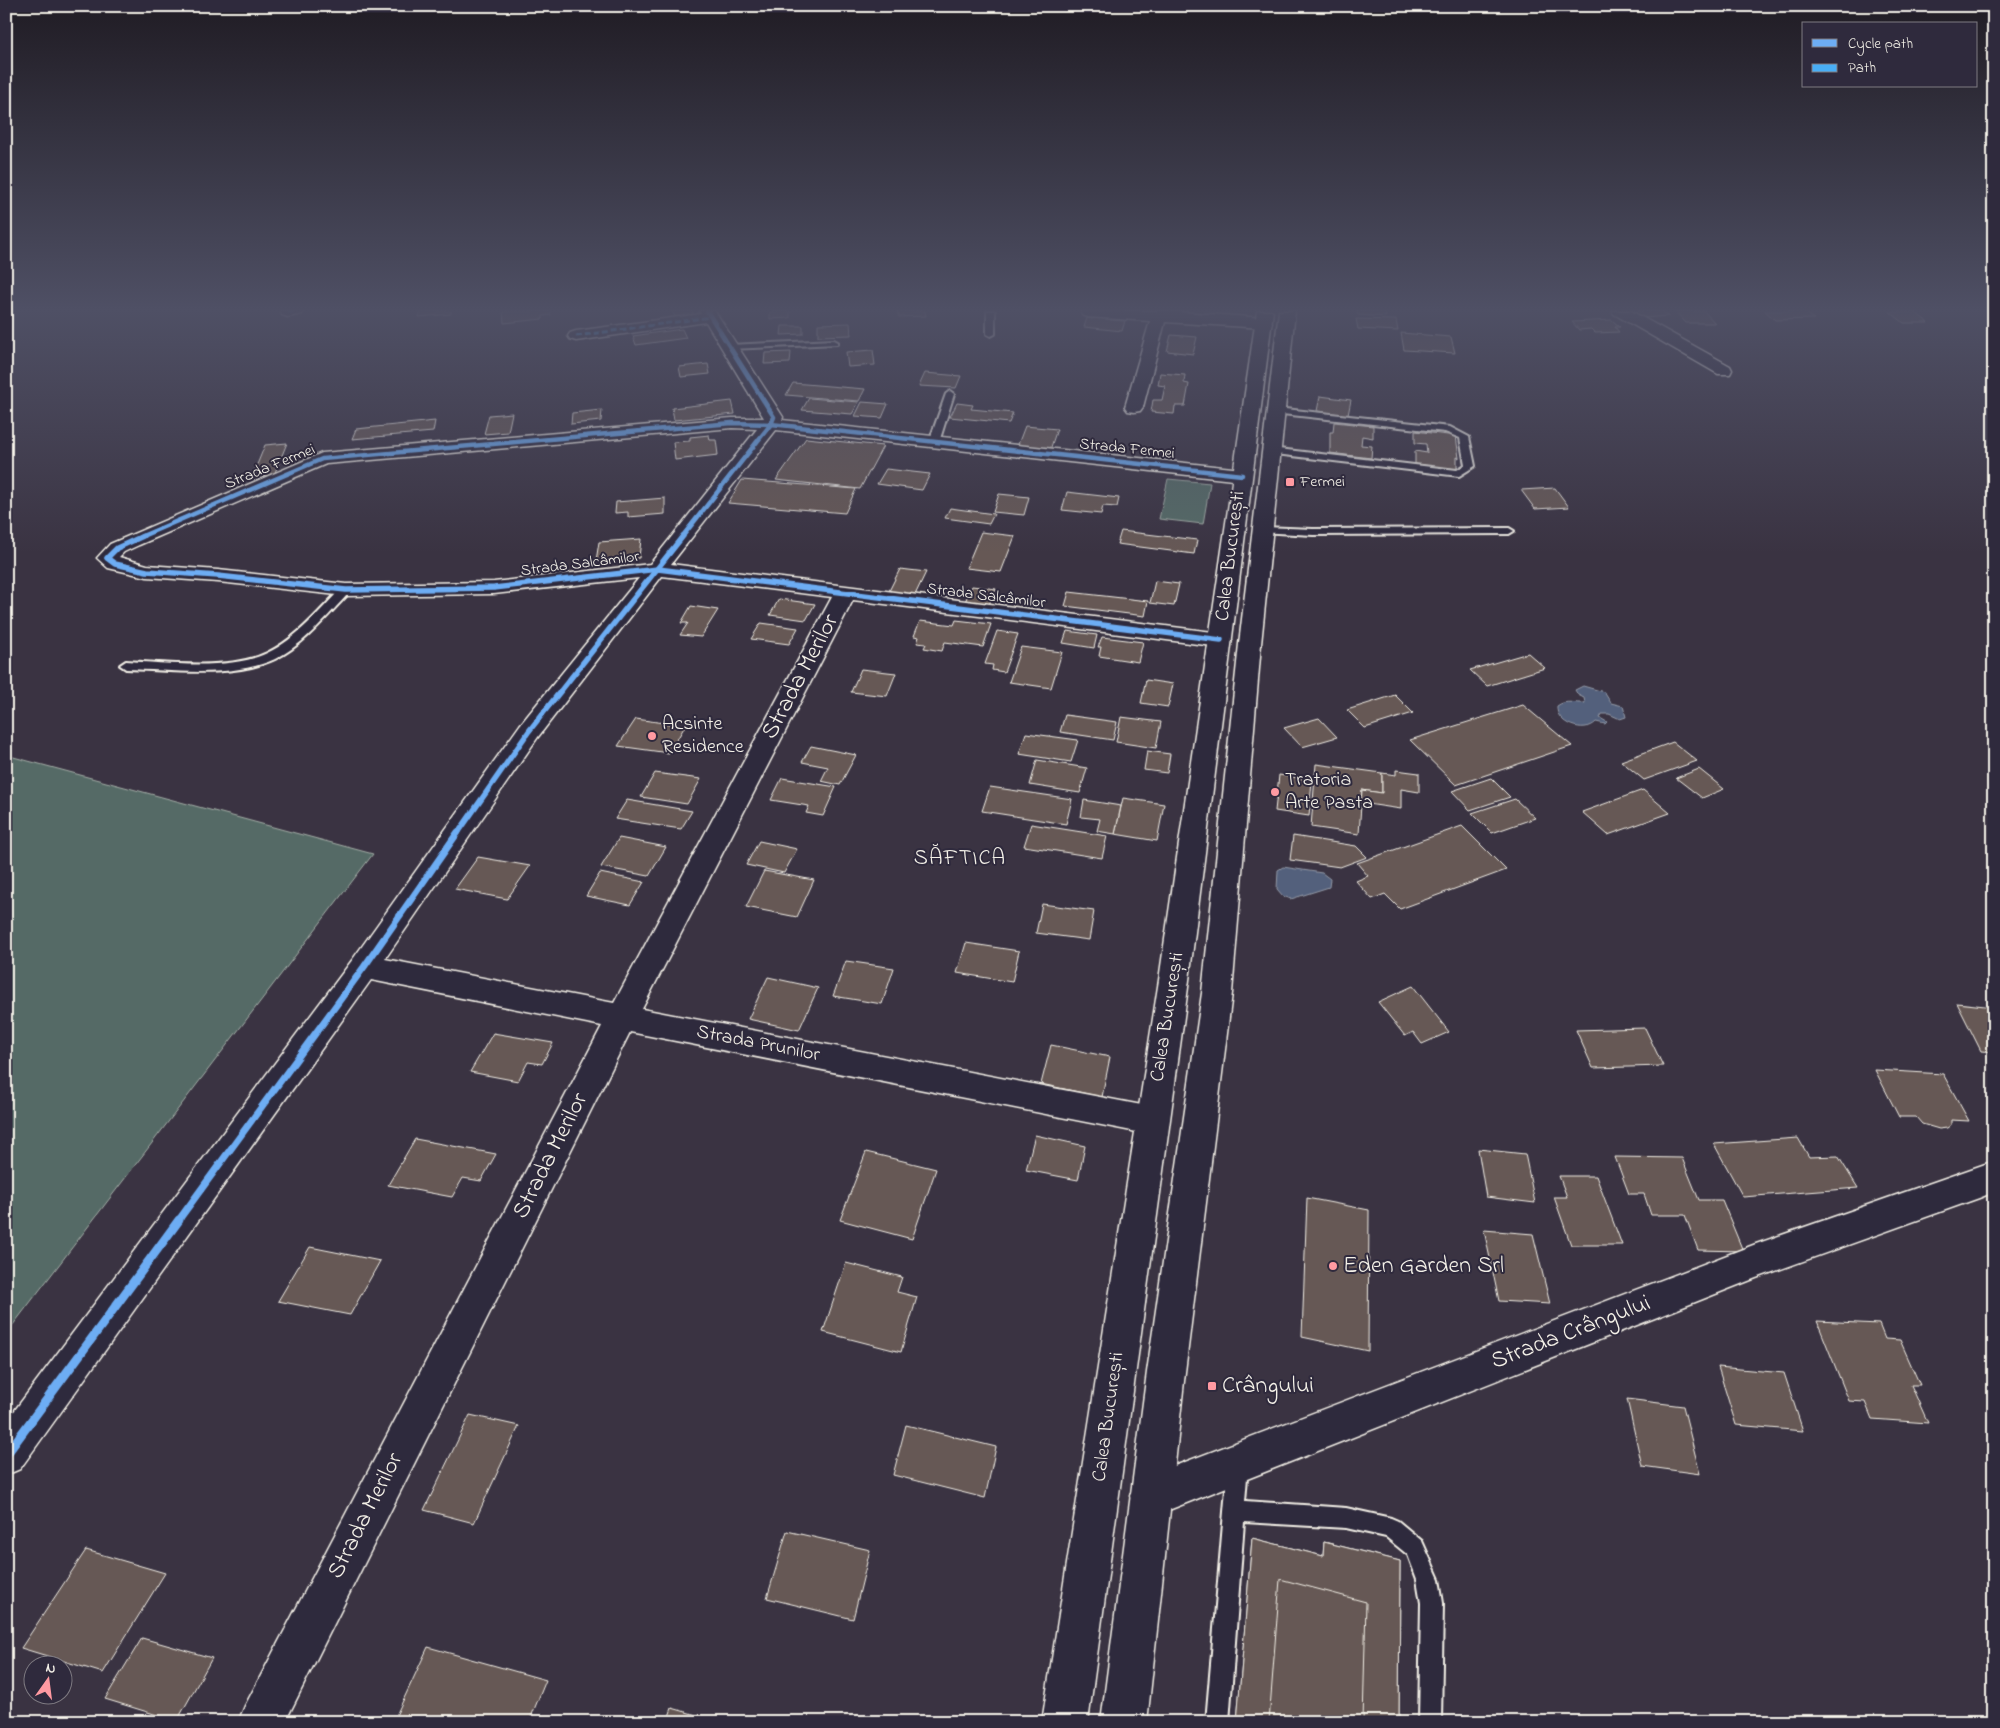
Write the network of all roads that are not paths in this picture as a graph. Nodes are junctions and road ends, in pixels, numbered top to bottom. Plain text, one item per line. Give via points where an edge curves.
1 (758, 392) edge
2 (1138, 392) edge
3 (1258, 392) edge
4 (1275, 392) edge
5 (950, 394) dead end
6 (1134, 407) dead end
7 (1276, 411) junction
8 (771, 424) junction
9 (934, 442) junction
10 (1270, 451) junction
11 (1242, 475) junction
12 (1262, 530) junction
13 (1509, 531) dead end
14 (117, 548) joint
15 (658, 569) junction
16 (346, 590) junction
17 (846, 592) junction
18 (1220, 640) junction
19 (126, 665) dead end
20 (364, 967) junction
21 (622, 1017) junction
22 (1152, 1121) junction
23 (1994, 1176) edge
24 (6, 1455) edge
25 (1238, 1462) junction
26 (1151, 1496) junction
27 (1234, 1511) junction
28 (261, 1722) edge
29 (1065, 1722) edge
30 (1124, 1722) edge
31 (1217, 1722) edge
32 (1430, 1722) edge

1 - 8 main road via 774,417
2 - 6 main road
3 - 11 main road, Calea București
4 - 7 main road, Calea București
5 - 9 lane
7 - 10 main road, Calea București
7 - 10 lane via 1447,429 1464,437 1470,466 1459,473
8 - 9 main road, Strada Fermei
8 - 14 main road, Strada Fermei via 732,423 322,459
8 - 15 main road
9 - 11 main road, Strada Fermei
10 - 12 main road, Calea București
11 - 18 main road, Calea București
12 - 13 lane
12 - 26 main road, Calea București via 1217,993
14 - 16 main road, Strada Salcâmilor via 107,558 115,564 147,571
15 - 16 main road, Strada Salcâmilor via 494,588
15 - 17 main road, Strada Salcâmilor
15 - 20 main road via 529,731
16 - 19 lane via 291,643 270,657 239,666
17 - 18 main road, Strada Salcâmilor
17 - 21 main road, Strada Merilor
18 - 22 main road, Calea București
20 - 21 main road, Strada Prunilor
20 - 24 main road
21 - 22 main road, Strada Prunilor
21 - 28 main road, Strada Merilor
22 - 29 main road, Calea București
23 - 25 main road, Strada Crângului via 1747,1264
25 - 26 main road, Strada Crângului
25 - 27 lane
26 - 30 main road, Calea București
27 - 31 lane
27 - 32 lane via 1346,1518 1391,1528 1415,1548 1428,1579 1432,1603

